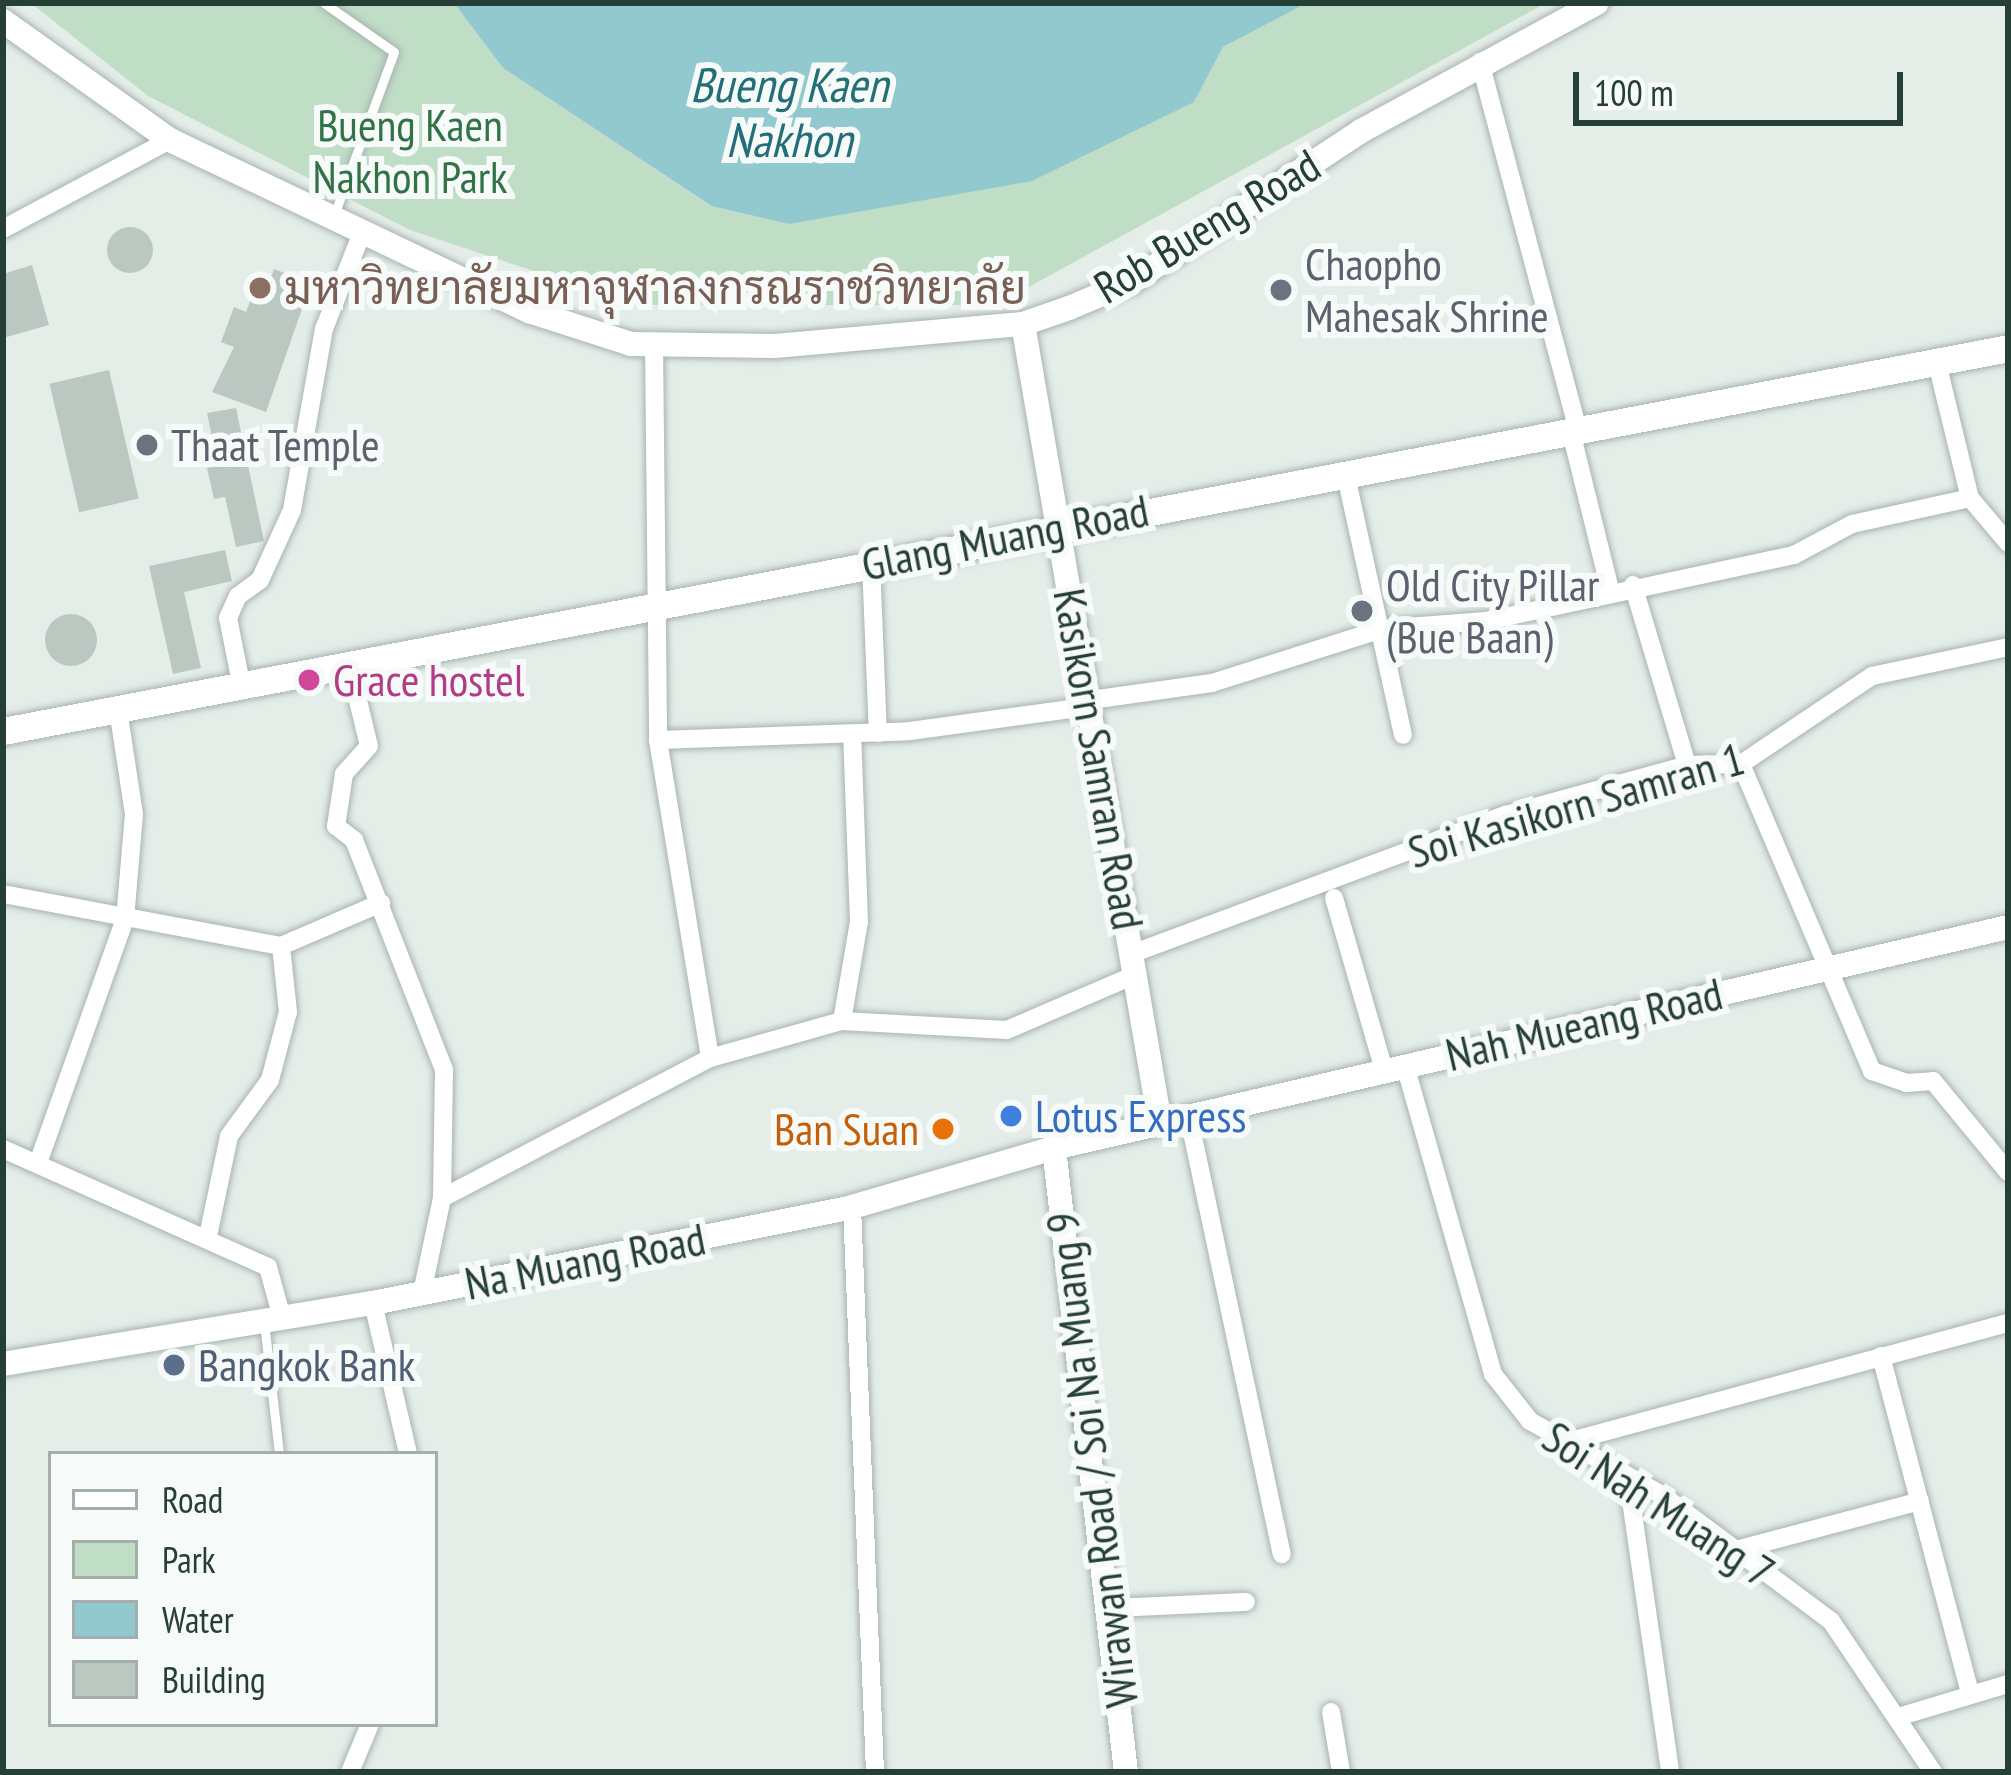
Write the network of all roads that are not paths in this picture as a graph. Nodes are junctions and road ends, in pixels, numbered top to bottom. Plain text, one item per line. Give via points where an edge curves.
1 (324, 3) edge
2 (1597, 3) edge
3 (3, 21) edge
4 (1480, 62) junction
5 (170, 140) junction
6 (332, 220) junction
7 (3, 229) edge
8 (361, 235) junction
9 (1023, 324) junction
10 (655, 344) junction
11 (2008, 348) edge
12 (1936, 363) junction
13 (1575, 432) junction
14 (1346, 476) junction
15 (1970, 498) junction
16 (1057, 526) junction
17 (2008, 543) edge
18 (872, 562) junction
19 (1633, 585) junction
20 (1610, 590) junction
21 (652, 603) junction
22 (1382, 629) junction
23 (2008, 647) edge
24 (350, 663) junction
25 (241, 683) junction
26 (1092, 703) junction
27 (118, 710) junction
28 (3, 731) edge
29 (878, 733) junction
30 (852, 734) junction
31 (1403, 735) dead end
32 (658, 740) junction
33 (1741, 764) junction
34 (1687, 765) junction
35 (3, 894) edge
36 (1334, 898) dead end
37 (381, 903) junction
38 (125, 919) junction
39 (2008, 927) edge
40 (281, 946) junction
41 (1136, 964) junction
42 (1834, 967) junction
43 (842, 1021) junction
44 (710, 1058) junction
45 (1395, 1067) junction
46 (1189, 1118) junction
47 (1160, 1123) junction
48 (1054, 1148) junction
49 (3, 1149) edge
50 (38, 1163) junction
51 (2008, 1172) edge
52 (442, 1198) junction
53 (852, 1207) junction
54 (208, 1236) junction
55 (422, 1293) junction
56 (373, 1303) junction
57 (273, 1320) junction
58 (2008, 1323) edge
59 (1881, 1356) junction
60 (3, 1364) edge
61 (1563, 1443) junction
62 (279, 1451) edge
63 (407, 1451) edge
64 (1628, 1479) junction
65 (1921, 1502) junction
66 (1740, 1549) junction
67 (1282, 1554) dead end
68 (1246, 1602) dead end
69 (1112, 1608) junction
70 (2008, 1684) edge
71 (1970, 1694) junction
72 (1331, 1712) dead end
73 (1898, 1717) junction
74 (369, 1727) edge
75 (350, 1772) edge
76 (875, 1772) edge
77 (1126, 1772) edge
78 (1341, 1772) edge
79 (1670, 1772) edge
80 (1933, 1772) edge

1 - 6 lane via 394,52
2 - 4 street, Rob Bueng Road
3 - 5 street, Rob Bueng Road
4 - 9 street, Rob Bueng Road via 1133,280
4 - 13 street
5 - 6 street, Rob Bueng Road
5 - 7 street
6 - 8 street, Rob Bueng Road
8 - 10 street, Rob Bueng Road via 530,311
8 - 25 street via 324,329 292,510 260,580 238,596 228,618
9 - 10 street, Rob Bueng Road via 775,346
9 - 16 street, Kasikorn Samran Road
10 - 21 street
11 - 12 main road, Glang Muang Road
12 - 13 main road, Glang Muang Road
12 - 15 street
13 - 14 main road, Glang Muang Road
13 - 20 street
14 - 16 main road, Glang Muang Road
14 - 22 street
15 - 17 street
15 - 19 street via 1852,524 1794,555
16 - 18 main road, Glang Muang Road
16 - 26 street, Kasikorn Samran Road
18 - 21 main road, Glang Muang Road
18 - 29 street
19 - 20 street
19 - 34 street
20 - 22 street via 1486,621
21 - 24 main road, Glang Muang Road
21 - 32 street
22 - 26 street via 1212,683
22 - 31 street
23 - 33 street, Soi Kasikorn Samran 1 via 1872,676
24 - 25 main road, Glang Muang Road
24 - 37 street via 369,746 344,774 336,826 353,840
25 - 27 main road, Glang Muang Road
26 - 29 street
26 - 41 street, Kasikorn Samran Road
27 - 28 main road, Glang Muang Road
27 - 38 street via 134,814
29 - 30 street
30 - 32 street
30 - 43 street via 860,922
32 - 44 street
33 - 34 street, Soi Kasikorn Samran 1
33 - 42 street
34 - 41 street, Soi Kasikorn Samran 1 via 1506,815
35 - 38 street
36 - 45 street, Soi Nah Muang 7
37 - 40 street
37 - 52 street via 445,1070
38 - 40 street
38 - 50 street
39 - 42 street, Nah Mueang Road
40 - 54 street via 288,1012 270,1080 229,1136
41 - 43 street, Soi Kasikorn Samran 1 via 1007,1030
41 - 47 street, Kasikorn Samran Road
42 - 45 street, Nah Mueang Road
42 - 51 street via 1872,1071 1906,1083 1933,1081
43 - 44 street, Soi Kasikorn Samran 1
44 - 52 street, Soi Kasikorn Samran 1
45 - 46 street, Nah Mueang Road
45 - 61 street, Soi Nah Muang 7 via 1493,1374 1530,1421
46 - 47 street, Nah Mueang Road
46 - 67 street
47 - 48 street, Na Muang Road
48 - 53 street, Na Muang Road
48 - 69 street, Wirawan Road / Soi Na Muang 9
49 - 50 street
50 - 54 street
52 - 55 street
53 - 55 street, Na Muang Road
53 - 76 street
54 - 57 street via 268,1267
55 - 56 street, Na Muang Road
56 - 57 street, Na Muang Road
56 - 63 street
57 - 60 street, Na Muang Road
57 - 62 lane
58 - 59 street
59 - 61 street
59 - 65 street
61 - 64 street, Soi Nah Muang 7
64 - 66 street, Soi Nah Muang 7
64 - 79 street
65 - 66 street
65 - 71 street
66 - 73 street, Soi Nah Muang 7 via 1831,1621
68 - 69 street
69 - 77 street, Wirawan Road / Soi Na Muang 9
70 - 71 street
71 - 73 street
72 - 78 street
73 - 80 street, Soi Nah Muang 7
74 - 75 street

